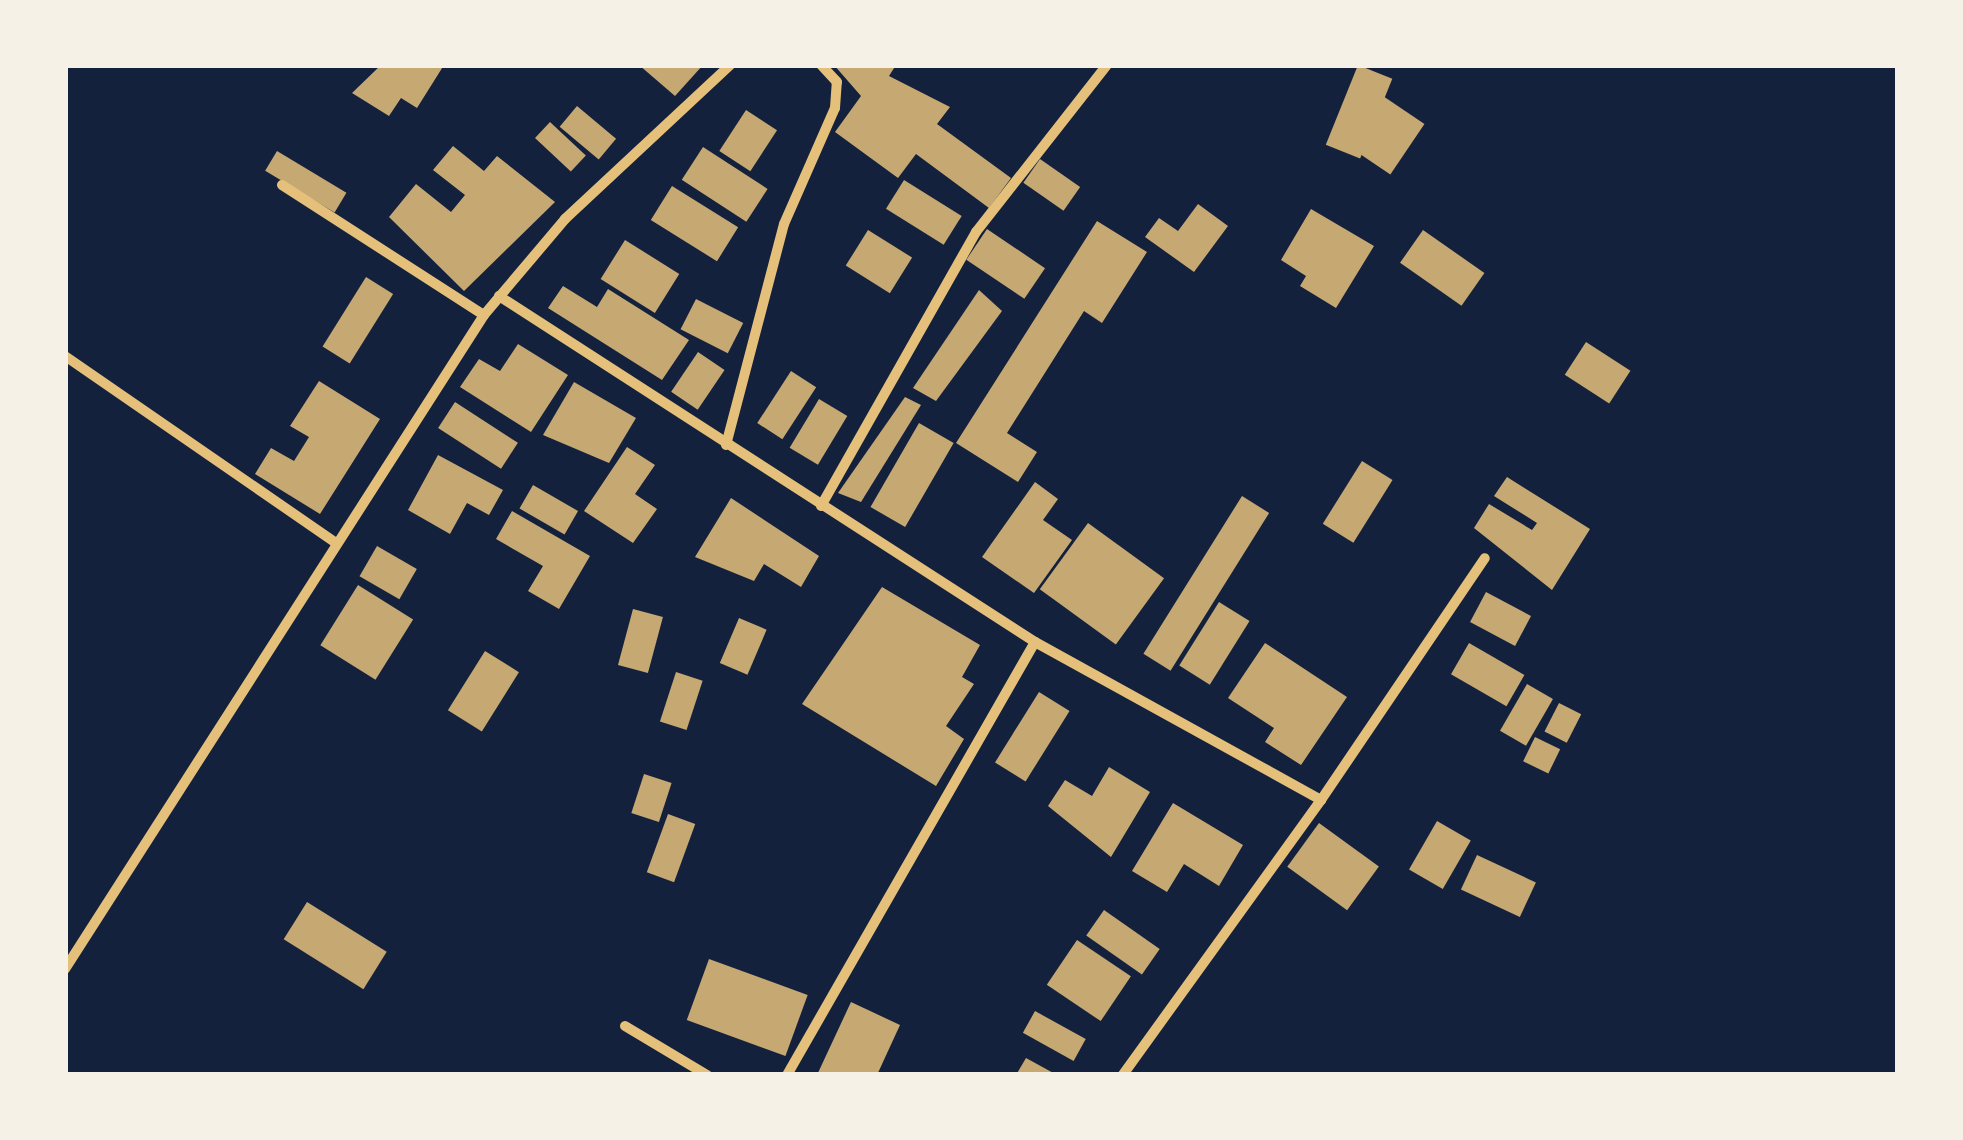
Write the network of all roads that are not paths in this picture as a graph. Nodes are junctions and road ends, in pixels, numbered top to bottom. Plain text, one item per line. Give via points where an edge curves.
1 (730, 65) edge
2 (821, 65) edge
3 (1107, 65) edge
4 (282, 185) dead end
5 (499, 296) junction
6 (484, 314) junction
7 (65, 356) edge
8 (726, 445) junction
9 (821, 506) junction
10 (332, 541) junction
11 (1485, 558) dead end
12 (1034, 642) junction
13 (1321, 800) junction
14 (65, 969) edge
15 (625, 1026) dead end
16 (707, 1075) edge
17 (788, 1075) edge
18 (1123, 1075) edge

1 - 5 street via 565,219
2 - 8 street via 837,82 835,108 784,224
3 - 9 street via 976,232
4 - 6 street
5 - 6 street
5 - 8 street
6 - 10 street
7 - 10 street
8 - 9 street
9 - 12 street
10 - 14 street
11 - 13 street
12 - 13 street
12 - 17 street
13 - 18 street
15 - 16 street

